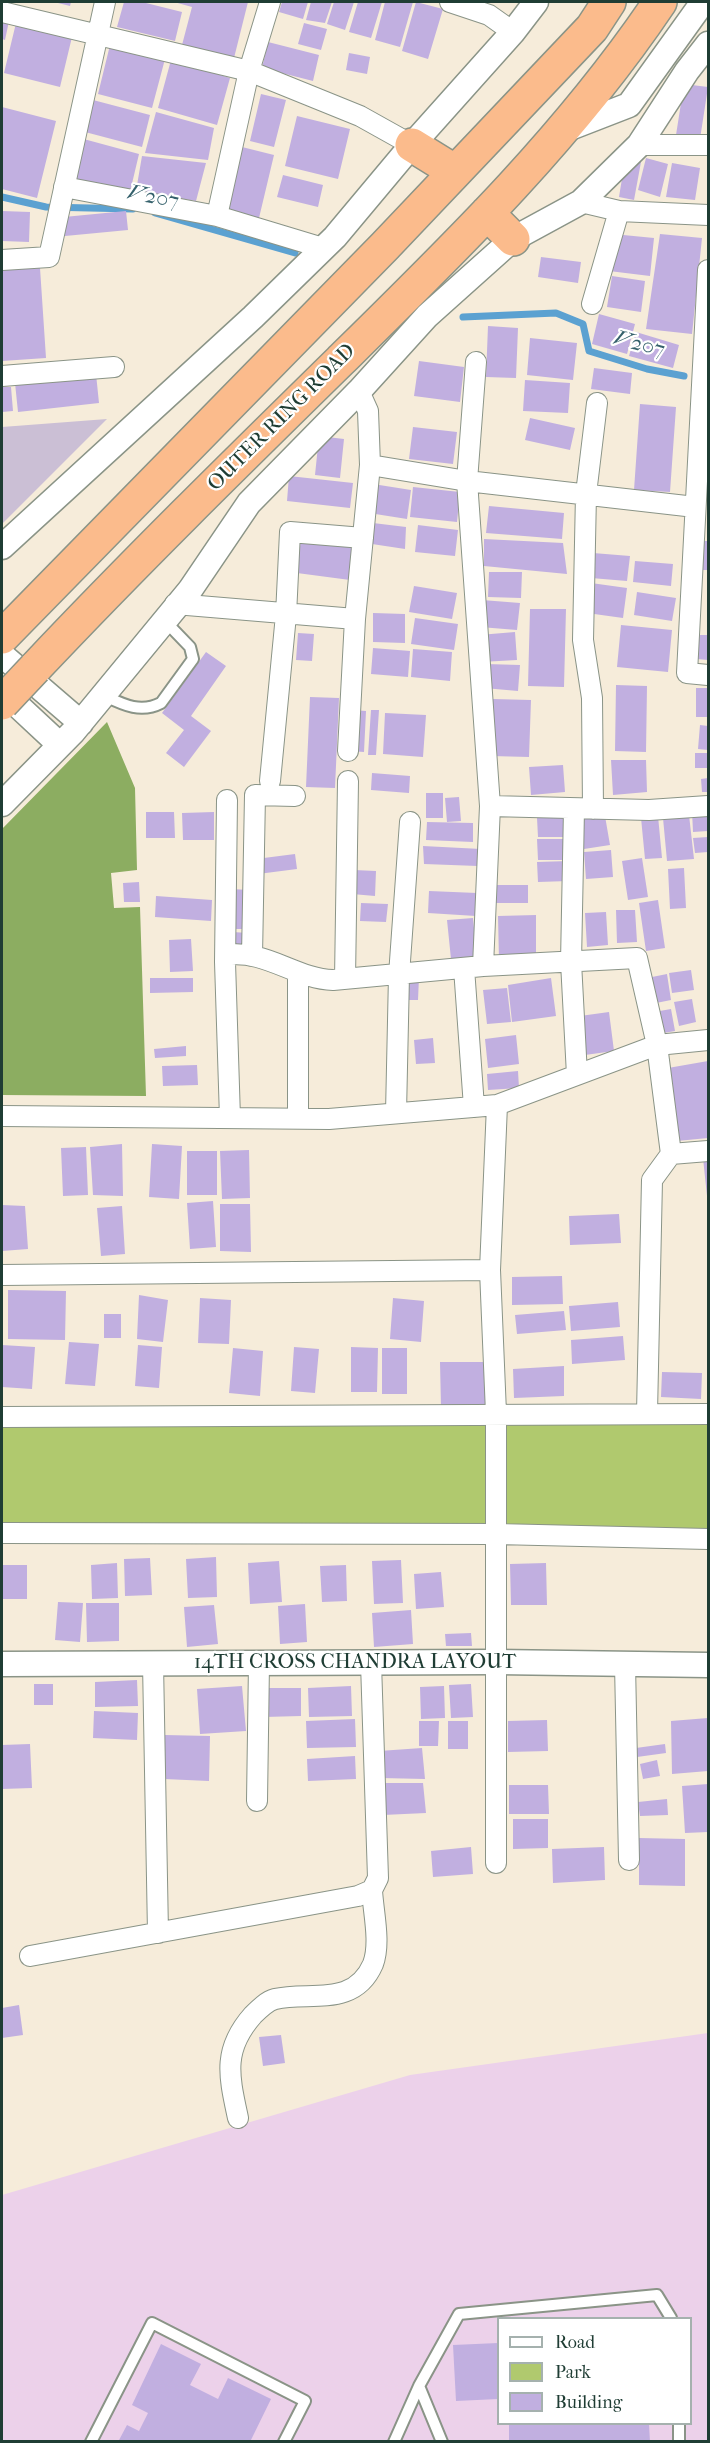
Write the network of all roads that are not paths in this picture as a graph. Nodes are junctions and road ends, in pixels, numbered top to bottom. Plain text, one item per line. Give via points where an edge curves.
1 (105, 2) edge
2 (270, 2) edge
3 (450, 2) edge
4 (536, 2) edge
5 (660, 2) edge
6 (703, 2) edge
7 (605, 4) edge
8 (2, 12) edge
9 (513, 32) junction
10 (98, 35) junction
11 (708, 44) edge
12 (249, 71) junction
13 (561, 132) junction
14 (412, 145) junction
15 (639, 145) junction
16 (708, 145) edge
17 (454, 171) junction
18 (63, 191) junction
19 (580, 202) junction
20 (619, 211) junction
21 (487, 213) junction
22 (708, 215) edge
23 (217, 216) junction
24 (513, 239) junction
25 (316, 255) junction
26 (2, 260) edge
27 (708, 270) edge
28 (592, 304) dead end
29 (476, 362) dead end
30 (114, 367) dead end
31 (2, 376) edge
32 (359, 391) junction
33 (597, 403) dead end
34 (370, 465) junction
35 (467, 481) junction
36 (586, 494) junction
37 (695, 507) junction
38 (701, 534) edge
39 (363, 538) junction
40 (2, 547) edge
41 (169, 612) junction
42 (286, 615) junction
43 (355, 619) junction
44 (4, 640) edge
45 (708, 675) edge
46 (2, 691) edge
47 (103, 694) junction
48 (2, 703) edge
49 (81, 723) junction
50 (60, 745) junction
51 (348, 751) dead end
52 (270, 781) dead end
53 (348, 781) dead end
54 (295, 796) dead end
55 (227, 800) dead end
56 (2, 804) edge
57 (490, 806) junction
58 (708, 806) edge
59 (584, 809) junction
60 (410, 822) dead end
61 (226, 955) junction
62 (252, 956) junction
63 (571, 962) junction
64 (473, 967) junction
65 (298, 972) junction
66 (399, 975) junction
67 (345, 979) junction
68 (708, 1040) edge
69 (657, 1045) junction
70 (577, 1075) junction
71 (497, 1106) junction
72 (474, 1107) junction
73 (396, 1113) junction
74 (2, 1116) edge
75 (230, 1118) junction
76 (298, 1118) junction
77 (708, 1151) edge
78 (671, 1154) junction
79 (490, 1270) junction
80 (2, 1275) edge
81 (496, 1413) junction
82 (647, 1413) junction
83 (708, 1414) edge
84 (2, 1416) edge
85 (2, 1533) edge
86 (496, 1534) junction
87 (708, 1539) edge
88 (497, 1662) junction
89 (153, 1663) junction
90 (259, 1663) junction
91 (371, 1663) junction
92 (2, 1664) edge
93 (625, 1664) junction
94 (708, 1665) edge
95 (257, 1801) dead end
96 (629, 1860) dead end
97 (496, 1863) dead end
98 (372, 1890) junction
99 (158, 1933) junction
100 (30, 1956) dead end
101 (238, 2118) dead end
102 (670, 2317) edge
103 (419, 2386) junction
104 (679, 2425) edge
105 (91, 2442) edge
106 (284, 2442) edge
107 (394, 2442) edge
108 (442, 2442) edge
109 (679, 2442) edge

1 - 10 street
2 - 12 street
3 - 9 street via 489,15
4 - 9 street
5 - 13 highway, OUTER RING ROAD
6 - 13 street via 629,105
7 - 17 highway via 592,28
8 - 10 street
9 - 14 street
10 - 12 street
10 - 18 street
11 - 15 street
12 - 14 street via 360,116
12 - 23 street
13 - 21 highway, OUTER RING ROAD
14 - 17 highway
14 - 25 street
15 - 16 street
15 - 19 street
17 - 44 highway
18 - 23 street
18 - 26 street via 49,257
19 - 20 street
19 - 24 street
20 - 22 street
20 - 28 street
21 - 24 highway
21 - 48 highway, OUTER RING ROAD, bridge via 142,555
23 - 25 street
24 - 32 street via 427,316
25 - 40 street
27 - 37 street
29 - 35 street
30 - 31 street
32 - 34 street via 368,411
32 - 41 street via 249,503 190,590
33 - 36 street
34 - 35 street
34 - 39 street
35 - 36 street
35 - 57 street
36 - 37 street
36 - 59 street via 583,640 592,698
37 - 38 street
38 - 45 street via 687,673
39 - 42 street via 290,532
39 - 43 street
41 - 42 street
41 - 47 street
41 - 47 lane via 193,659 161,703 128,707
42 - 43 street
42 - 52 street
43 - 51 street
44 - 49 street
46 - 50 street
47 - 49 street
49 - 50 street
50 - 56 street
53 - 67 street
54 - 62 street via 255,795
55 - 61 street
57 - 59 street
57 - 64 street
58 - 59 street
59 - 63 street
60 - 66 street
61 - 62 street
61 - 75 street
62 - 65 street
63 - 64 street
63 - 69 street via 637,958
63 - 70 street
64 - 66 street
64 - 72 street
65 - 67 street via 323,980
65 - 76 street
66 - 67 street
66 - 73 street
68 - 69 street
69 - 70 street
69 - 78 street
70 - 71 street
71 - 72 street
71 - 79 street
72 - 73 street
73 - 76 street
74 - 75 street
75 - 76 street
77 - 78 street
78 - 82 street via 652,1180
79 - 80 street
79 - 81 street
81 - 82 street
81 - 84 street
81 - 86 street
82 - 83 street
85 - 86 street
86 - 87 street
86 - 88 street
88 - 91 street, 14TH CROSS CHANDRA LAYOUT
88 - 93 street, 14TH CROSS CHANDRA LAYOUT
88 - 97 street
89 - 90 street, 14TH CROSS CHANDRA LAYOUT
89 - 92 street, 14TH CROSS CHANDRA LAYOUT
89 - 99 street
90 - 91 street, 14TH CROSS CHANDRA LAYOUT
90 - 95 street
91 - 98 street via 378,1878
93 - 94 street, 14TH CROSS CHANDRA LAYOUT
93 - 96 street
98 - 99 street via 358,1896
98 - 101 street via 375,1948 365,1977 346,1992 274,1999 241,2029 232,2048 229,2076
99 - 100 street
102 - 103 lane via 657,2295 459,2314
103 - 107 lane
103 - 108 lane
104 - 109 lane
105 - 106 lane via 152,2323 304,2401

